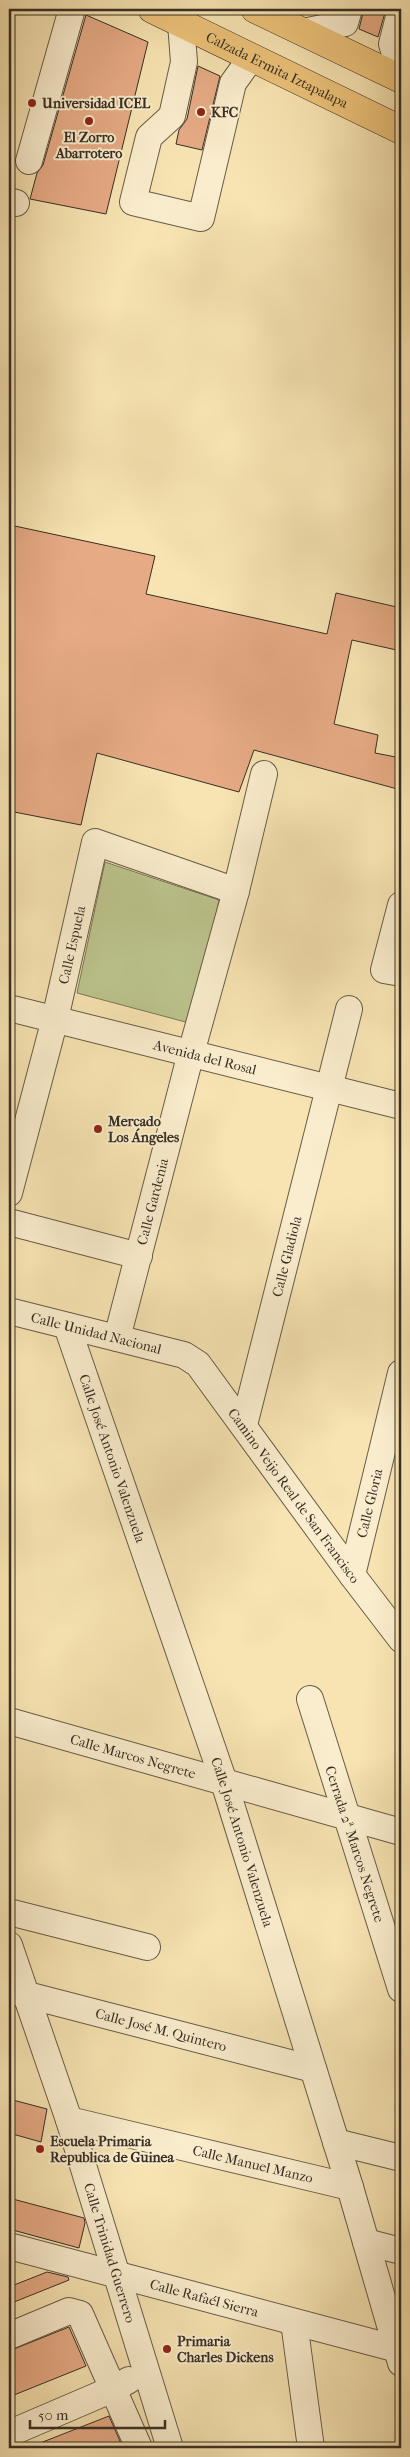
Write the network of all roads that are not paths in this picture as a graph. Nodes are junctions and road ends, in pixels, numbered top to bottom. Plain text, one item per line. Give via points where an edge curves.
1 (72, 9) edge
2 (152, 9) edge
3 (255, 9) edge
4 (350, 9) edge
5 (401, 9) edge
6 (292, 21) edge
7 (181, 23) junction
8 (251, 58) junction
9 (401, 74) edge
10 (401, 79) edge
11 (401, 130) edge
12 (29, 161) dead end
13 (264, 774) dead end
14 (236, 891) junction
15 (401, 904) edge
16 (401, 973) edge
17 (9, 1008) edge
18 (349, 1009) dead end
19 (54, 1019) junction
20 (191, 1053) junction
21 (329, 1087) junction
22 (401, 1106) edge
23 (9, 1194) edge
24 (9, 1222) edge
25 (139, 1256) junction
26 (9, 1311) edge
27 (67, 1326) junction
28 (118, 1338) junction
29 (184, 1355) joint
30 (401, 1373) edge
31 (244, 1425) junction
32 (352, 1576) junction
33 (401, 1639) edge
34 (310, 1699) dead end
35 (9, 1721) edge
36 (224, 1782) junction
37 (346, 1817) junction
38 (401, 1832) edge
39 (9, 1912) edge
40 (9, 1945) edge
41 (147, 1947) dead end
42 (401, 1989) edge
43 (16, 1992) edge
44 (313, 2069) junction
45 (69, 2120) junction
46 (336, 2142) junction
47 (401, 2158) edge
48 (350, 2187) junction
49 (366, 2242) junction
50 (9, 2246) edge
51 (401, 2251) edge
52 (116, 2273) junction
53 (294, 2322) junction
54 (9, 2336) edge
55 (400, 2354) edge
56 (146, 2373) junction
57 (113, 2389) junction
58 (15, 2432) dead end
59 (140, 2448) edge
60 (170, 2448) edge
61 (311, 2448) edge

1 - 12 street
2 - 7 main road, Calzada Ermita Iztapalapa
3 - 6 main road
4 - 6 street via 345,22
5 - 9 street via 392,44
6 - 10 main road
7 - 8 main road, Calzada Ermita Iztapalapa
7 - 8 street via 184,62 172,116 149,137 133,202 201,218 233,84
8 - 11 main road, Calzada Ermita Iztapalapa
13 - 14 street, Calle Gardenia
14 - 19 street, Calle Espuela via 94,842
14 - 20 street, Calle Gardenia
15 - 16 street via 384,970
17 - 19 street, Avenida del Rosal
18 - 21 street, Calle Gladiola
19 - 20 street, Avenida del Rosal
19 - 23 street, Calle Espuela
20 - 21 street, Avenida del Rosal
20 - 25 street, Calle Gardenia
21 - 22 street, Avenida del Rosal
21 - 31 street, Calle Gladiola
24 - 25 street
25 - 28 street, Calle Gardenia
26 - 27 street, Calle Unidad Nacional
27 - 28 street, Calle Unidad Nacional
27 - 36 street, Calle José Antonio Valenzuela
28 - 29 street, Calle Unidad Nacional
29 - 31 street, Camino Veijo Real de San Francisco via 198,1364
30 - 32 street, Calle Gloria
31 - 32 street, Camino Veijo Real de San Francisco
32 - 33 street, Camino Veijo Real de San Francisco
34 - 37 street, Cerrada 2ª Marcos Negrete
35 - 36 street, Calle Marcos Negrete
36 - 37 street, Calle Marcos Negrete
36 - 44 street, Calle José Antonio Valenzuela
37 - 38 street, Calle Marcos Negrete
37 - 42 street, Cerrada 2ª Marcos Negrete
39 - 41 street
40 - 43 street, Calle Trinidad Guerrero
43 - 44 street, Calle José M. Quintero
43 - 45 street, Calle Trinidad Guerrero
44 - 46 street, Calle José Antonio Valenzuela
45 - 48 street, Calle Manuel Manzo
45 - 52 street, Calle Trinidad Guerrero
46 - 47 street
46 - 48 street, Calle José Antonio Valenzuela
48 - 49 street, Calle José Antonio Valenzuela
49 - 51 street
49 - 55 street, Calle José Antonio Valenzuela
50 - 52 street, Calle Rafaél Sierra
52 - 53 street, Calle Rafaél Sierra
52 - 56 street, Calle Trinidad Guerrero
53 - 55 street, Calle Rafaél Sierra
53 - 61 street
54 - 57 street via 69,2312 80,2314
56 - 57 street
56 - 60 street, Calle Trinidad Guerrero
57 - 58 street
57 - 59 street

